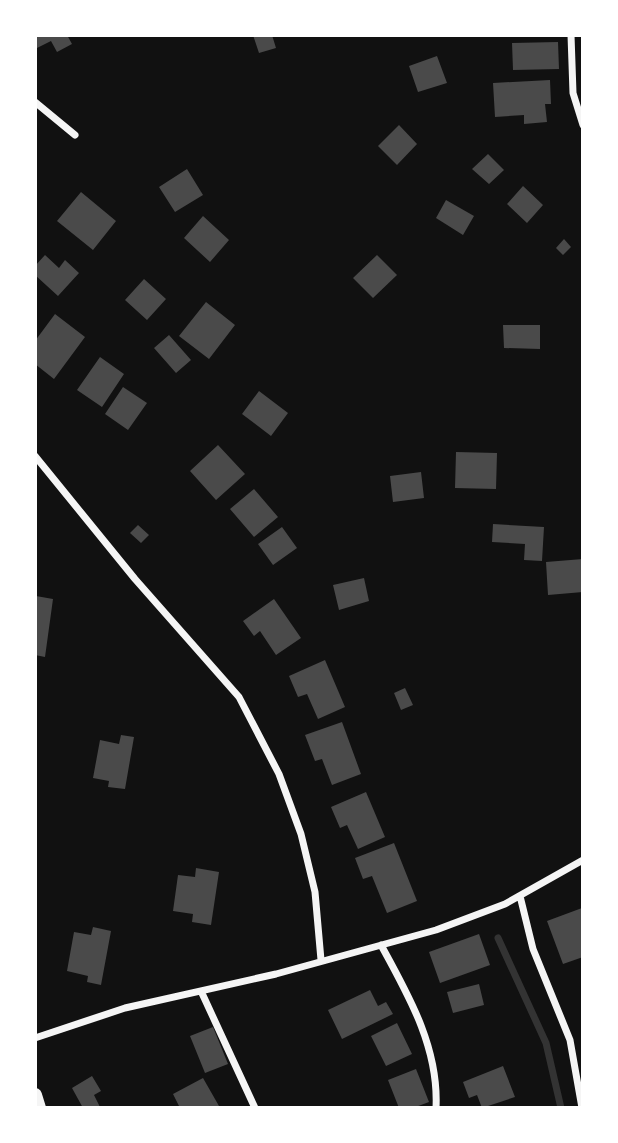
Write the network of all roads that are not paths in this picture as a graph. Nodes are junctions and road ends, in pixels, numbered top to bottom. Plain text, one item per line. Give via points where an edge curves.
1 (571, 35) edge
2 (35, 102) edge
3 (583, 125) edge
4 (75, 135) dead end
5 (35, 456) edge
6 (583, 860) edge
7 (520, 895) junction
8 (381, 945) junction
9 (321, 960) junction
10 (201, 991) junction
11 (35, 1038) edge
12 (35, 1095) edge
13 (39, 1108) edge
14 (255, 1108) edge
15 (436, 1108) edge
16 (582, 1108) edge

1 - 3 street via 573,93
2 - 4 street
5 - 9 street via 239,697 279,774 300,834 315,892
6 - 7 street
7 - 8 street via 436,930
7 - 16 street via 534,949 570,1040
8 - 9 street
8 - 15 street via 421,1021 435,1074
9 - 10 street
10 - 11 street
10 - 14 street
12 - 13 main road

